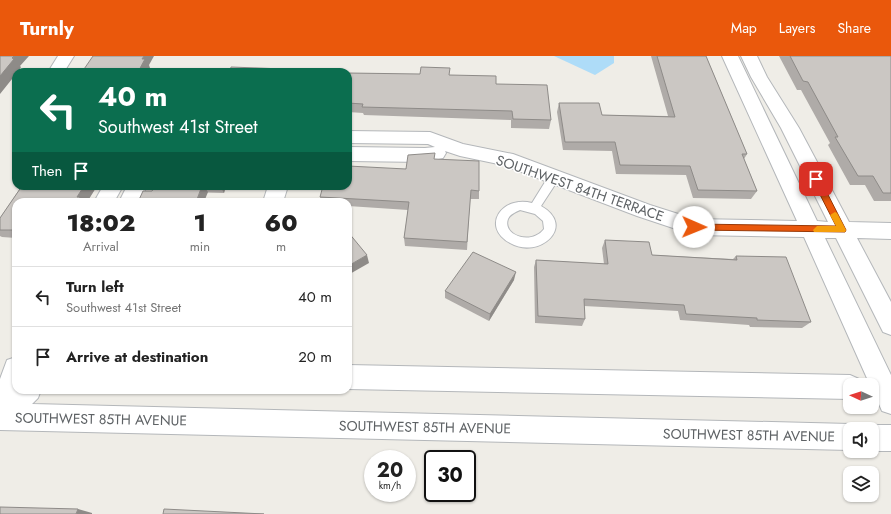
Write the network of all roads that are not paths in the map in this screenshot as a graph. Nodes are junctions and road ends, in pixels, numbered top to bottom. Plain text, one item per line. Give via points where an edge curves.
1 (66, 56) edge
2 (730, 56) edge
3 (749, 56) edge
4 (58, 68) edge
5 (352, 137) edge
6 (460, 150) junction
7 (352, 154) edge
8 (554, 177) junction
9 (535, 207) dead end
10 (809, 230) junction
11 (842, 230) junction
12 (891, 231) edge
13 (891, 325) edge
14 (352, 377) edge
15 (12, 383) edge
16 (843, 387) edge
17 (885, 391) edge
18 (0, 417) edge
19 (843, 437) edge
20 (879, 438) edge
21 (891, 438) edge

1 - 4 street
2 - 10 street
3 - 11 street via 790,128
5 - 6 street, SOUTHWEST 84TH TERRACE via 430,138
6 - 7 street, SOUTHWEST 84TH TERRACE via 425,155
6 - 8 street, SOUTHWEST 84TH TERRACE via 506,159
8 - 9 lane
8 - 10 street, SOUTHWEST 84TH TERRACE via 694,227
10 - 11 street, SOUTHWEST 84TH TERRACE
10 - 17 street
11 - 12 street, SOUTHWEST 84TH TERRACE
11 - 13 street
14 - 16 street
15 - 18 street
18 - 19 street, SOUTHWEST 85TH AVENUE
20 - 21 street

